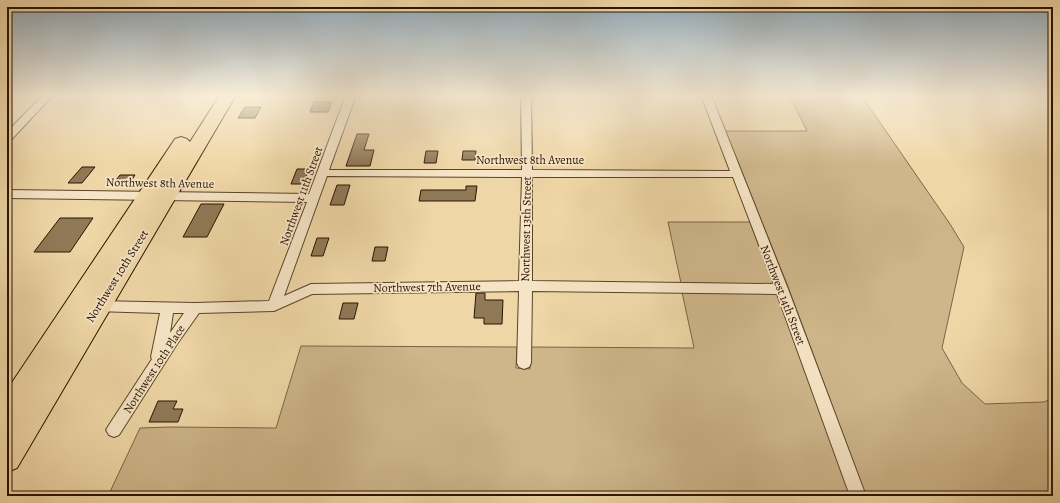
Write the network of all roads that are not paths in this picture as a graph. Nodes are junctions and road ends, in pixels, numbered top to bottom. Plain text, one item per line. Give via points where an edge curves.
1 (26, 118) edge
2 (199, 118) edge
3 (211, 118) edge
4 (343, 118) edge
5 (526, 118) edge
6 (715, 118) edge
7 (7, 138) edge
8 (324, 173) junction
9 (527, 173) junction
10 (737, 174) junction
11 (7, 194) edge
12 (156, 196) junction
13 (314, 198) junction
14 (526, 286) junction
15 (782, 289) junction
16 (87, 306) junction
17 (274, 306) junction
18 (168, 308) junction
19 (195, 308) junction
20 (157, 363) junction
21 (524, 363) dead end
22 (7, 414) edge
23 (16, 427) edge
24 (114, 430) dead end
25 (7, 458) edge
26 (858, 496) edge

1 - 7 street
2 - 12 highway, Northwest 10th Street
3 - 12 highway, Northwest 10th Street
4 - 8 street, Northwest 11th Street
5 - 9 street, Northwest 13th Street
6 - 10 street, Northwest 14th Street
8 - 9 street, Northwest 8th Avenue
8 - 13 street, Northwest 11th Street
9 - 10 street, Northwest 8th Avenue
9 - 14 street, Northwest 13th Street
10 - 15 street, Northwest 14th Street
11 - 12 street, Northwest 8th Avenue
12 - 13 street, Northwest 8th Avenue
12 - 16 highway, Northwest 10th Street
13 - 17 street, Northwest 11th Street
14 - 15 street, Northwest 7th Avenue
14 - 17 street, Northwest 7th Avenue via 310,289
14 - 21 street, Northwest 13th Street
15 - 26 street, Northwest 14th Street
16 - 18 street, Northwest 7th Avenue
16 - 22 highway, Northwest 10th Street
16 - 23 highway, Northwest 10th Street
17 - 19 street, Northwest 7th Avenue
18 - 19 street, Northwest 7th Avenue
18 - 20 street
19 - 20 street, Northwest 10th Place
20 - 24 street, Northwest 10th Place
23 - 25 highway, Northwest 10th Street

